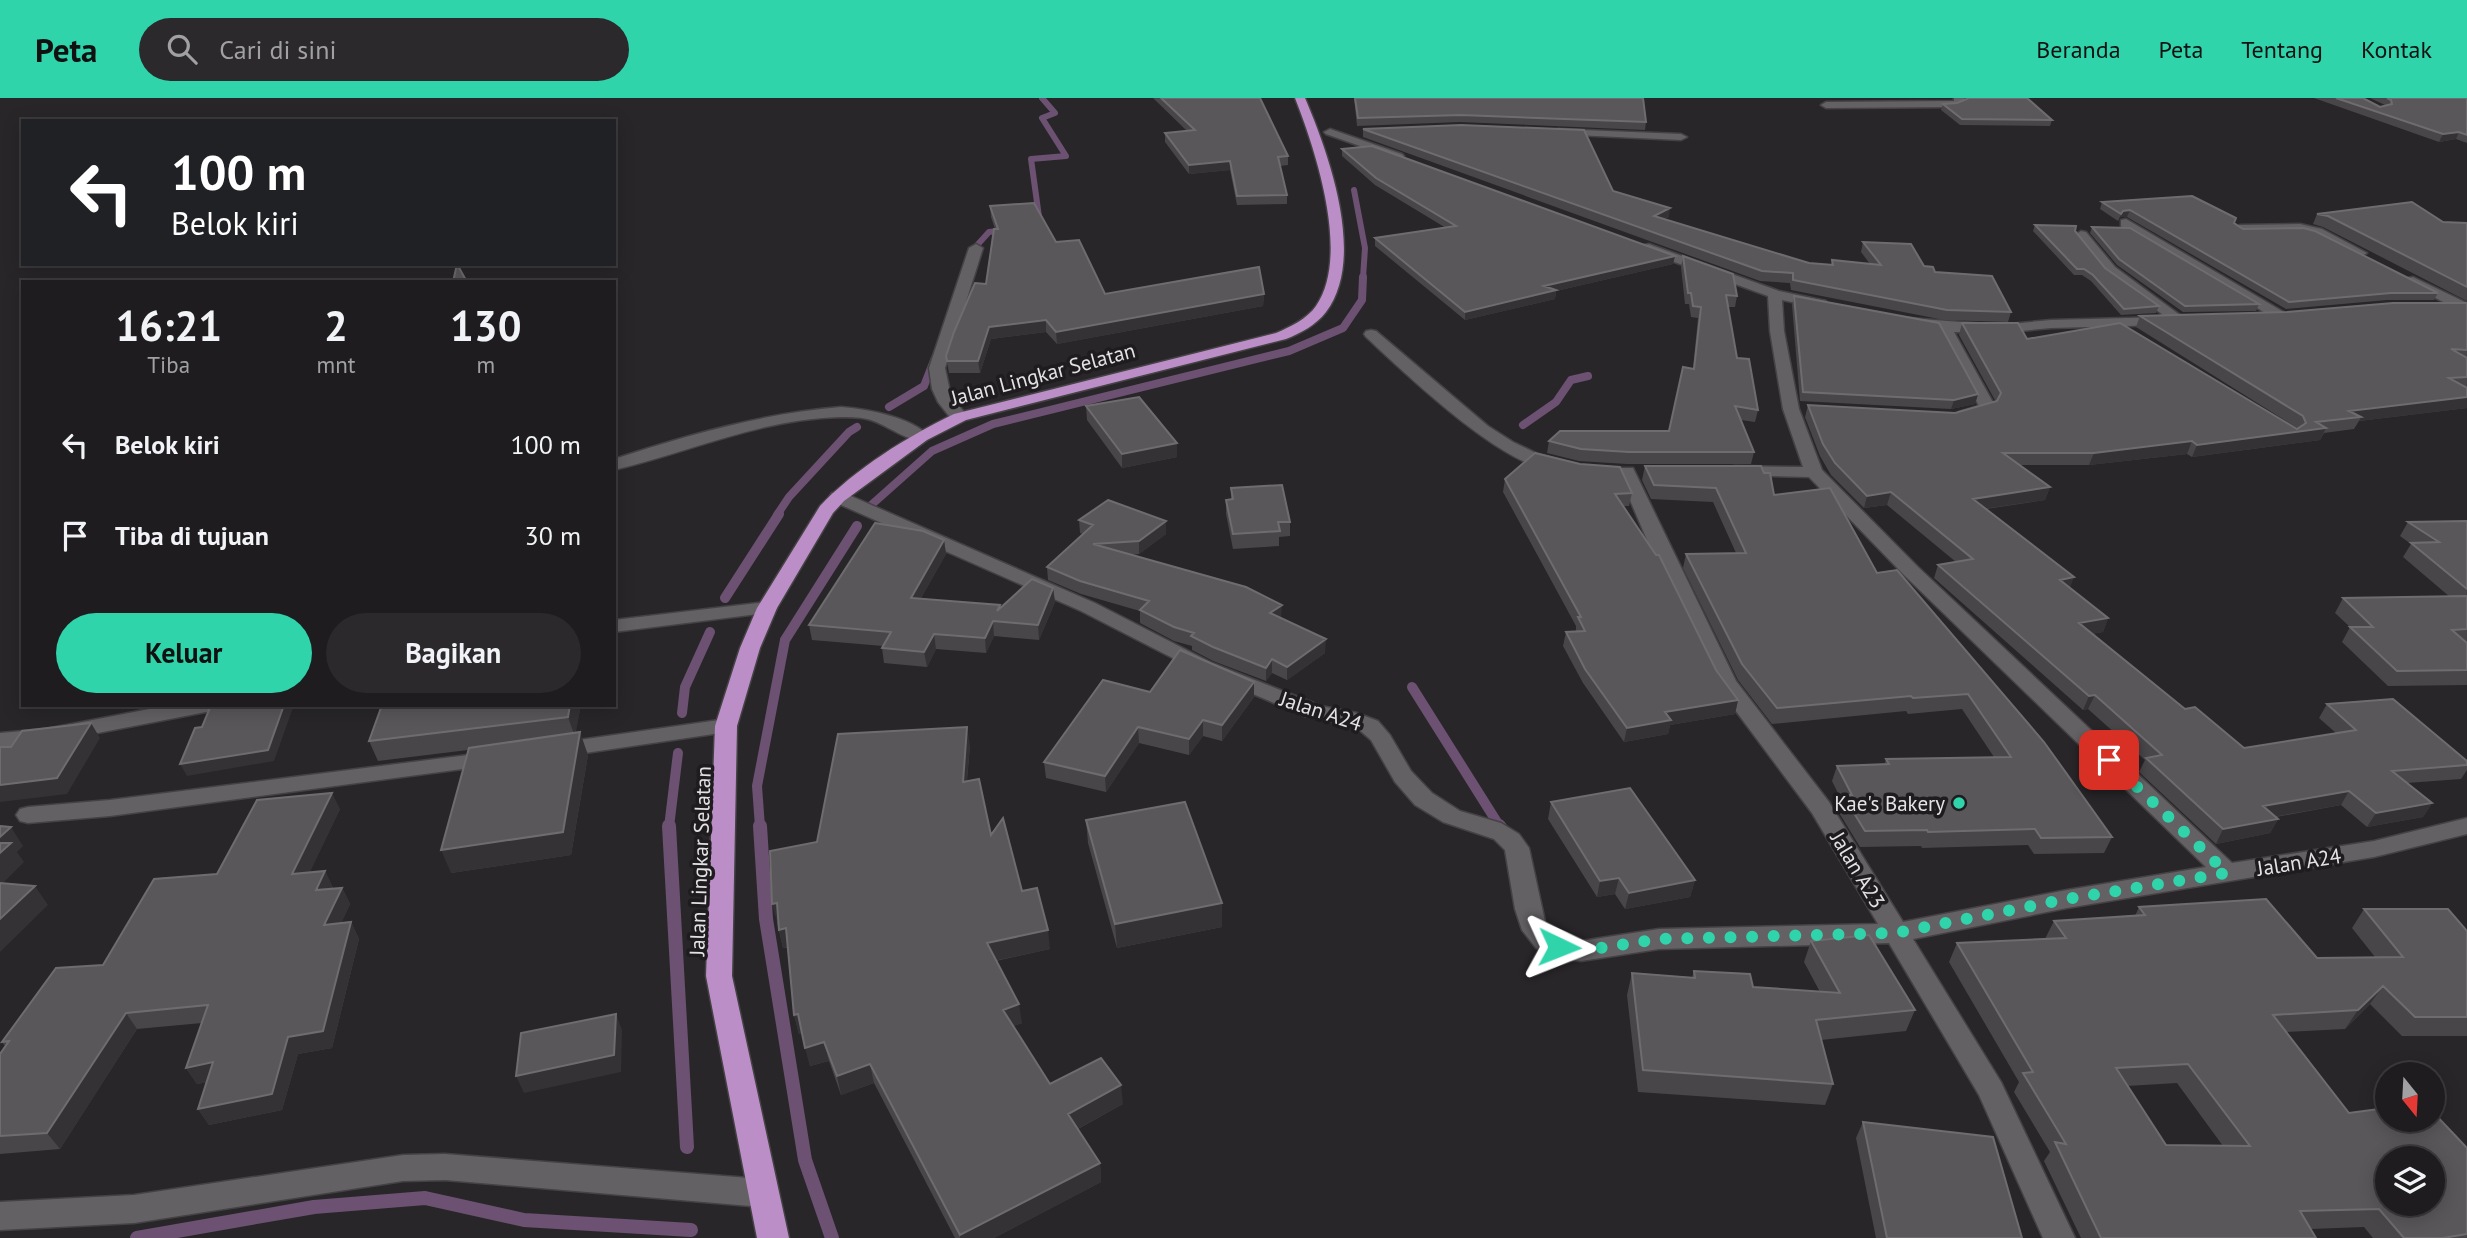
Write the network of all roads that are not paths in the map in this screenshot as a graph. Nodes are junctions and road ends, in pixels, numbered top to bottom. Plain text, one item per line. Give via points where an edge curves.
1 (1300, 98) edge
2 (1959, 98) edge
3 (1826, 105) dead end
4 (1368, 130) edge
5 (1544, 131) edge
6 (1322, 133) junction
7 (1681, 137) dead end
8 (1414, 162) edge
9 (2126, 223) edge
10 (2240, 229) edge
11 (2081, 234) edge
12 (1641, 245) edge
13 (976, 248) dead end
14 (2378, 263) edge
15 (2403, 276) edge
16 (1774, 294) junction
17 (2432, 306) edge
18 (1841, 307) edge
19 (2466, 307) edge
20 (2257, 318) edge
21 (1905, 319) edge
22 (2110, 321) junction
23 (1944, 327) junction
24 (1371, 334) dead end
25 (2134, 335) edge
26 (1951, 416) edge
27 (960, 417) junction
28 (921, 436) junction
29 (616, 464) edge
30 (1569, 467) edge
31 (1628, 471) edge
32 (1720, 471) edge
33 (1814, 472) junction
34 (838, 498) junction
35 (767, 608) junction
36 (616, 626) edge
37 (196, 707) edge
38 (726, 726) junction
39 (0, 740) edge
40 (28, 815) dead end
41 (2467, 825) edge
42 (2227, 873) junction
43 (1895, 933) junction
44 (762, 1193) junction
45 (0, 1216) edge
46 (773, 1238) edge
47 (2059, 1238) edge

1 - 6 highway, Jalan Lingkar Selatan
2 - 3 street via 1961,102 1954,104
4 - 6 street
5 - 7 street
6 - 8 street
6 - 27 highway, Jalan Lingkar Selatan via 1332,191 1336,272 1326,301 1310,319 1281,336
9 - 20 street via 2288,316
10 - 14 street via 2317,232
11 - 22 street via 2110,270 2187,321
12 - 16 street
13 - 27 street via 937,368 948,408
15 - 19 street
16 - 18 street
16 - 33 street via 1777,331
17 - 19 street
21 - 23 street
22 - 23 street via 1999,329
22 - 25 street
23 - 26 street via 1987,406
24 - 30 street via 1479,429 1529,457
27 - 28 highway, Jalan Lingkar Selatan
28 - 29 street via 865,414 825,414 777,420
28 - 34 highway, Jalan Lingkar Selatan
31 - 43 street, Jalan A23 via 1726,683 1821,808
32 - 33 street
33 - 42 street
34 - 35 highway, Jalan Lingkar Selatan via 826,510
34 - 43 street, Jalan A24 via 1088,607 1205,667 1313,712 1371,726 1401,774 1442,812 1504,833 1513,841 1535,930 1559,947 1581,951 1659,939
35 - 36 street
35 - 38 highway, Jalan Lingkar Selatan
37 - 39 street via 46,736
38 - 40 street
38 - 44 highway, Jalan Lingkar Selatan via 719,976
41 - 42 street, Jalan A24 via 2374,849
42 - 43 street, Jalan A24
43 - 47 street, Jalan A23 via 1991,1090
44 - 45 street via 445,1167 403,1168 134,1209
44 - 46 highway, Jalan Lingkar Selatan

